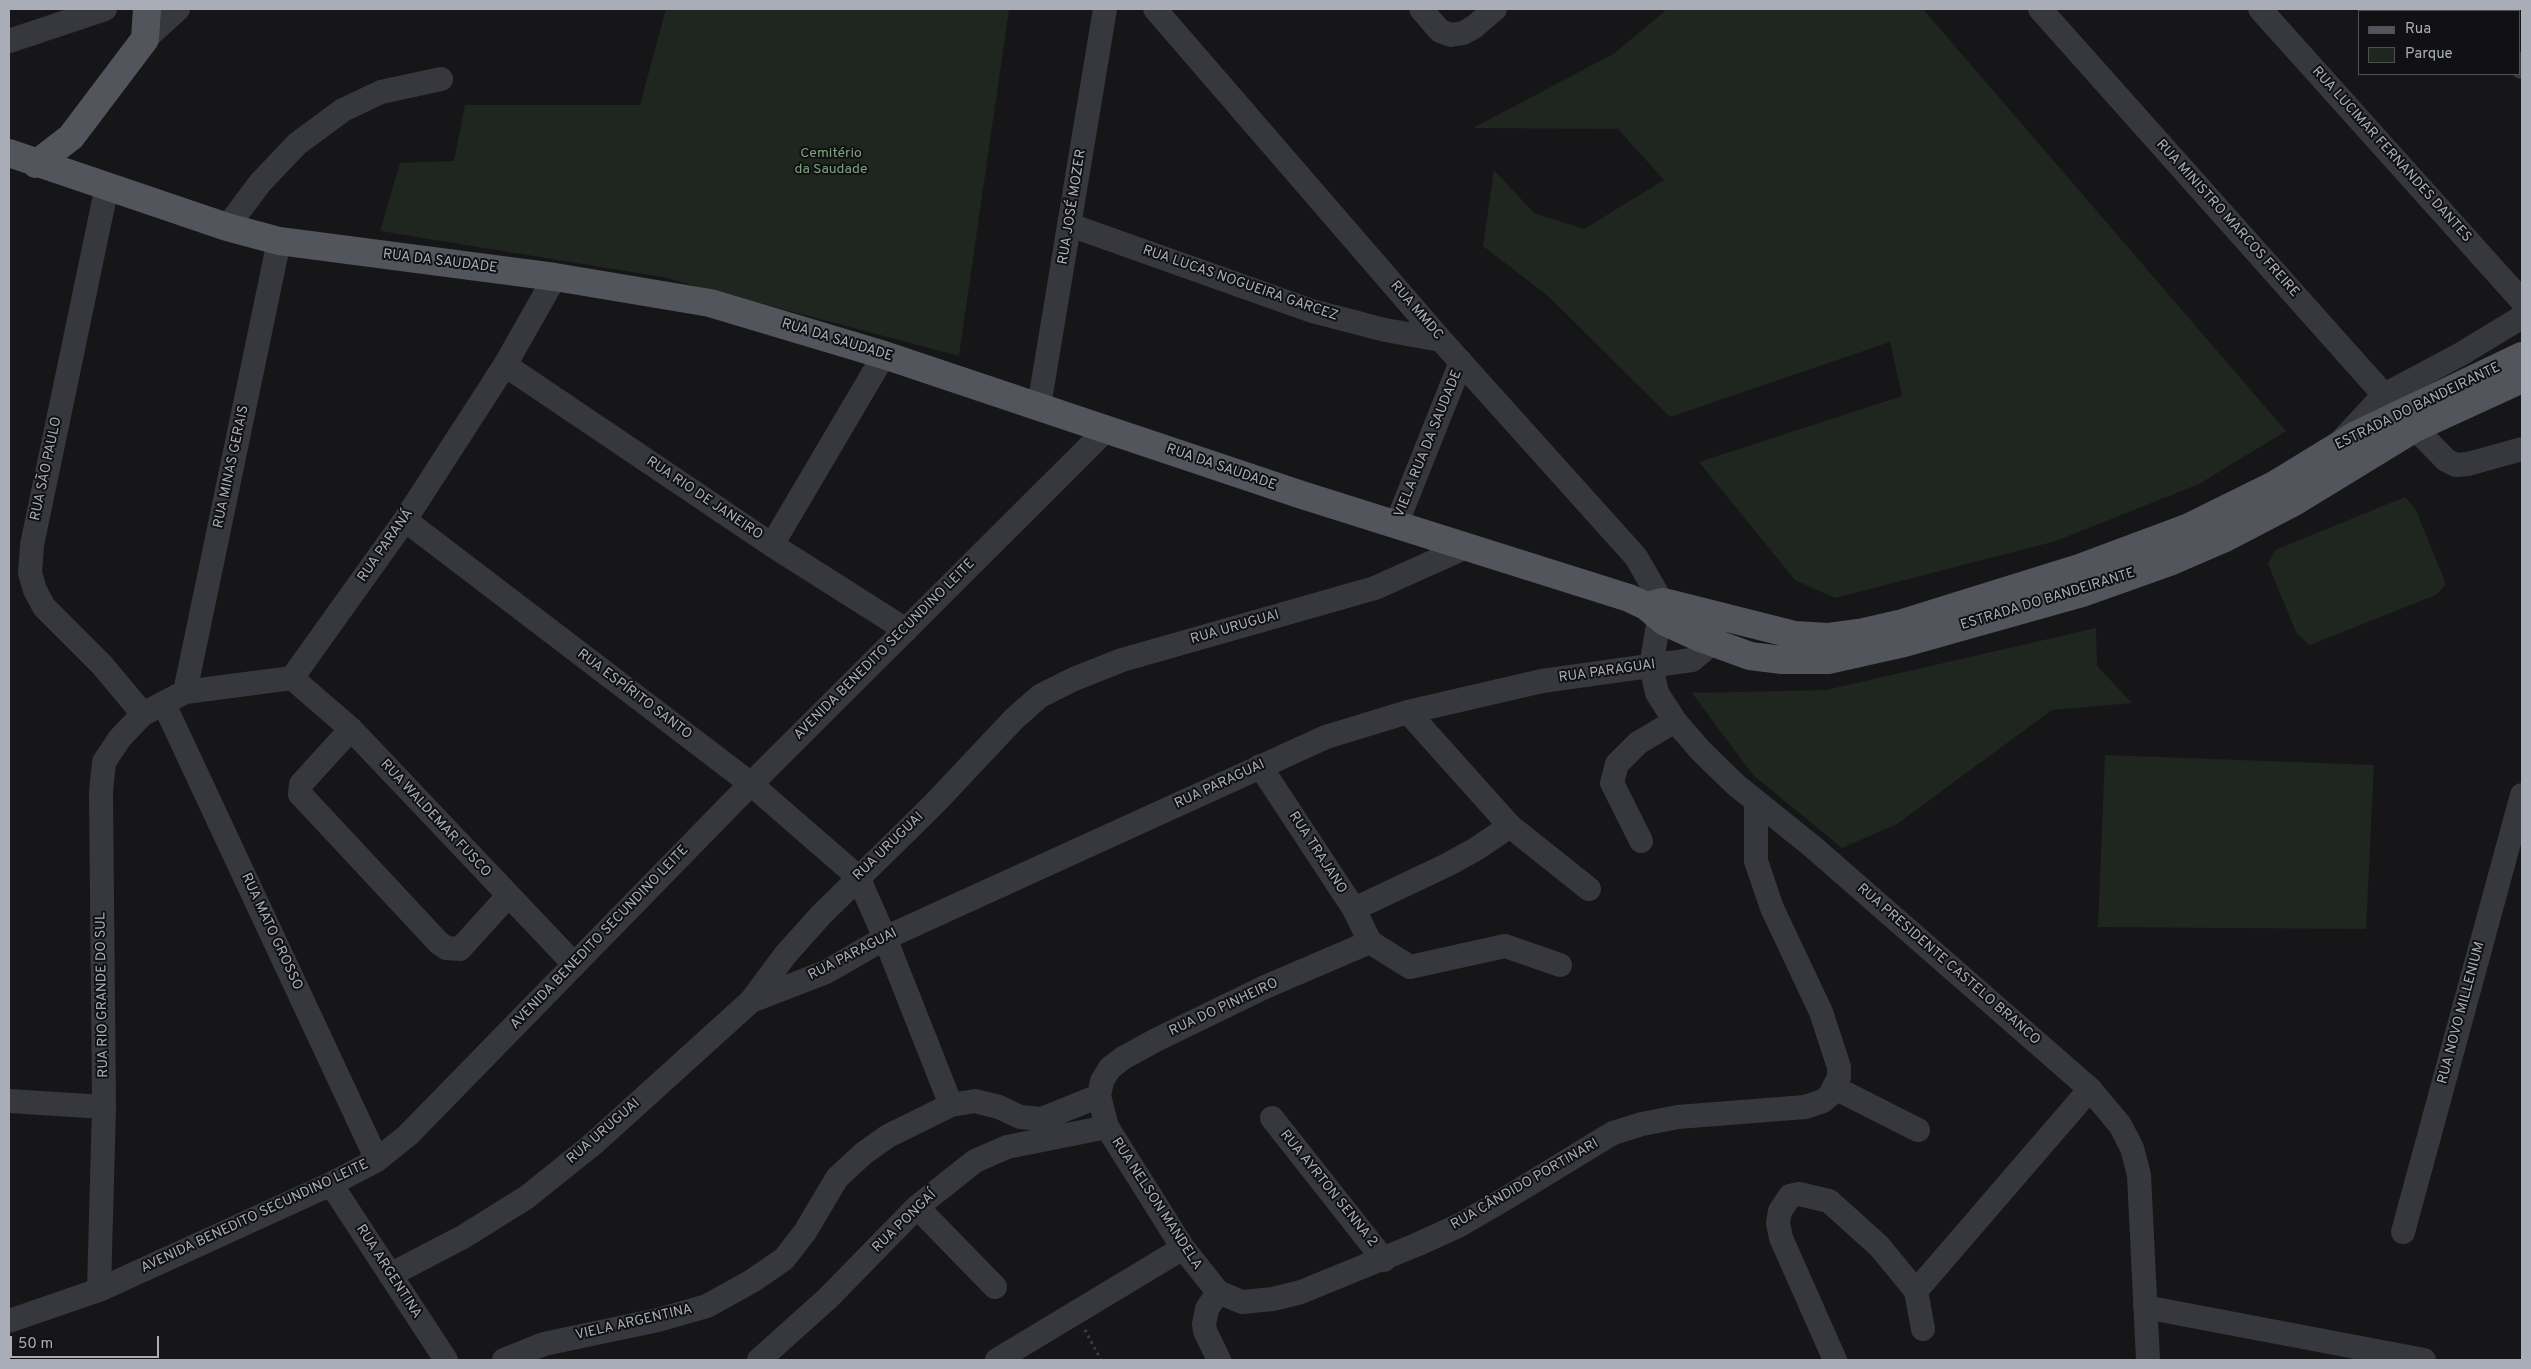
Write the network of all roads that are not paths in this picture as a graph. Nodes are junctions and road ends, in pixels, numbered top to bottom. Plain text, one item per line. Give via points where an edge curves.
1 (105, 9) edge
2 (147, 9) edge
3 (178, 9) edge
4 (1105, 9) edge
5 (1154, 9) edge
6 (1421, 9) edge
7 (1495, 9) edge
8 (2040, 9) edge
9 (2260, 9) edge
10 (145, 40) junction
11 (9, 41) edge
12 (440, 79) dead end
13 (71, 137) junction
14 (9, 153) edge
15 (36, 164) junction
16 (77, 177) junction
17 (106, 186) junction
18 (1070, 225) junction
19 (227, 227) junction
20 (279, 241) junction
21 (555, 277) junction
22 (2522, 301) edge
23 (2522, 317) edge
24 (1441, 340) junction
25 (884, 355) junction
26 (2522, 356) edge
27 (1461, 362) junction
28 (505, 365) junction
29 (2522, 380) edge
30 (1039, 406) junction
31 (2400, 412) junction
32 (1107, 429) junction
33 (2522, 449) edge
34 (405, 520) junction
35 (1396, 525) junction
36 (772, 545) junction
37 (1464, 548) junction
38 (1656, 609) junction
39 (906, 630) junction
40 (1712, 643) junction
41 (1651, 666) junction
42 (292, 678) junction
43 (185, 692) junction
44 (164, 704) junction
45 (1408, 712) junction
46 (142, 714) junction
47 (1675, 721) junction
48 (351, 729) junction
49 (1260, 766) junction
50 (751, 784) junction
51 (2522, 795) edge
52 (1756, 800) junction
53 (1510, 826) junction
54 (1642, 841) dead end
55 (858, 878) junction
56 (1589, 889) dead end
57 (508, 896) junction
58 (1354, 909) junction
59 (885, 938) junction
60 (1370, 942) junction
61 (574, 964) junction
62 (1560, 965) dead end
63 (751, 1001) junction
64 (1835, 1088) junction
65 (2090, 1089) junction
66 (1099, 1096) junction
67 (9, 1101) edge
68 (951, 1105) junction
69 (104, 1107) junction
70 (1272, 1118) dead end
71 (1107, 1127) junction
72 (1918, 1130) dead end
73 (377, 1160) junction
74 (331, 1184) junction
75 (917, 1207) junction
76 (2403, 1232) dead end
77 (1183, 1248) junction
78 (1384, 1260) junction
79 (390, 1275) junction
80 (995, 1287) dead end
81 (99, 1290) junction
82 (1916, 1291) junction
83 (1218, 1292) junction
84 (2145, 1307) junction
85 (9, 1322) edge
86 (1923, 1329) dead end
87 (446, 1360) edge
88 (504, 1360) edge
89 (759, 1360) edge
90 (997, 1360) edge
91 (1220, 1360) edge
92 (1835, 1360) edge
93 (2148, 1360) edge
94 (2424, 1360) edge

1 - 11 street
2 - 10 main road
3 - 10 street
4 - 18 street, RUA JOSÉ MOZER
5 - 24 street, RUA MMDC
6 - 7 street via 1440,31 1451,35 1463,34
8 - 31 street, RUA MINISTRO MARCOS FREIRE
9 - 22 street, RUA LUCIMAR FERNANDES DANTES
10 - 13 main road
12 - 19 street via 381,92 343,110 297,144 260,183
13 - 15 main road
13 - 16 main road
14 - 15 main road, RUA DA SAUDADE
15 - 16 main road, RUA DA SAUDADE
16 - 17 main road, RUA DA SAUDADE
17 - 19 main road, RUA DA SAUDADE
17 - 46 street, RUA SÃO PAULO via 32,545 30,573 34,590 44,607 102,665
18 - 24 street, RUA LUCAS NOGUEIRA GARCEZ via 1312,311 1385,330
18 - 30 street, RUA JOSÉ MOZER
19 - 20 main road, RUA DA SAUDADE
20 - 21 main road, RUA DA SAUDADE
20 - 43 street, RUA MINAS GERAIS
21 - 25 main road, RUA DA SAUDADE via 710,303
21 - 28 street, RUA PARANÁ
23 - 31 street via 2461,354
24 - 27 street, RUA MMDC
25 - 30 main road, RUA DA SAUDADE
25 - 36 street
26 - 31 main road, ESTRADA DO BANDEIRANTE
27 - 35 street, VIELA RUA DA SAUDADE
27 - 38 street, RUA MMDC via 1636,557
28 - 34 street, RUA PARANÁ
28 - 36 street, RUA RIO DE JANEIRO
29 - 31 main road, ESTRADA DO BANDEIRANTE
30 - 32 main road, RUA DA SAUDADE
31 - 33 street, RUA MINISTRO MARCOS FREIRE via 2446,460 2456,465
31 - 38 main road, ESTRADA DO BANDEIRANTE via 2336,446 2276,484 2189,527 2079,568 1899,624 1827,637 1795,635
31 - 40 main road, ESTRADA DO BANDEIRANTE via 2294,502 2172,561 2082,593 1904,643 1828,660 1750,656
32 - 35 main road, RUA DA SAUDADE
32 - 39 street, AVENIDA BENEDITO SECUNDINO LEITE
34 - 42 street, RUA PARANÁ
34 - 50 street, RUA ESPÍRITO SANTO
35 - 37 main road, RUA DA SAUDADE
36 - 39 street, RUA RIO DE JANEIRO
37 - 38 main road, RUA DA SAUDADE
37 - 55 street, RUA URUGUAI via 1375,588 1122,660 1040,696
38 - 40 main road, ESTRADA DO BANDEIRANTE
38 - 41 street, RUA PRESIDENTE CASTELO BRANCO
39 - 50 street, AVENIDA BENEDITO SECUNDINO LEITE
40 - 41 street, RUA PARAGUAI via 1692,660
41 - 45 street, RUA PARAGUAI via 1542,680
41 - 47 street, RUA PRESIDENTE CASTELO BRANCO via 1656,693
42 - 43 street
42 - 48 street, RUA WALDEMAR FUSCO
43 - 44 street
44 - 46 street
44 - 73 street, RUA MATO GROSSO
45 - 49 street, RUA PARAGUAI via 1326,737
45 - 53 street
46 - 69 street, RUA RIO GRANDE DO SUL via 104,762 101,792
47 - 52 street, RUA PRESIDENTE CASTELO BRANCO via 1701,751
47 - 54 street via 1638,743 1617,764 1612,783
48 - 57 street, RUA WALDEMAR FUSCO
48 - 57 street via 301,784 300,794 438,943 446,948 460,949
49 - 58 street, RUA TRAJANO
49 - 59 street, RUA PARAGUAI
50 - 55 street, RUA ESPÍRITO SANTO
50 - 61 street, AVENIDA BENEDITO SECUNDINO LEITE
51 - 76 street, RUA NOVO MILLENIUM
52 - 64 street via 1756,861 1772,908 1821,1012 1839,1067
52 - 65 street, RUA PRESIDENTE CASTELO BRANCO
53 - 56 street
53 - 58 street via 1476,850
55 - 59 street
55 - 63 street, RUA URUGUAI via 786,954
57 - 61 street, RUA WALDEMAR FUSCO
58 - 60 street, RUA TRAJANO
59 - 63 street, RUA PARAGUAI via 826,972
59 - 68 street
60 - 62 street via 1410,967 1504,946
60 - 66 street, RUA DO PINHEIRO via 1265,987 1122,1058 1102,1081
61 - 73 street, AVENIDA BENEDITO SECUNDINO LEITE via 408,1135
63 - 79 street, RUA URUGUAI via 593,1144 527,1197 464,1237
64 - 72 street
64 - 78 street, RUA CÂNDIDO PORTINARI via 1823,1101 1805,1107 1678,1117 1612,1133 1460,1224
65 - 82 street
65 - 84 street, RUA PRESIDENTE CASTELO BRANCO via 2120,1125 2132,1148 2140,1175
66 - 68 street, VIELA ARGENTINA via 1042,1119 1020,1117 975,1101
66 - 71 street, RUA NELSON MANDELA
67 - 69 street
68 - 88 street, VIELA ARGENTINA via 888,1136 864,1153 837,1178 805,1232 784,1259 752,1281 707,1306 658,1320 544,1344
69 - 81 street, RUA RIO GRANDE DO SUL
70 - 78 street, RUA AYRTON SENNA 2
71 - 75 street, RUA PONGAÍ via 1007,1146 975,1161
71 - 77 street, RUA NELSON MANDELA
73 - 74 street, AVENIDA BENEDITO SECUNDINO LEITE
74 - 79 street, RUA ARGENTINA
74 - 81 street, AVENIDA BENEDITO SECUNDINO LEITE
75 - 80 street
75 - 89 street, RUA PONGAÍ via 828,1298
77 - 83 street, RUA NELSON MANDELA
77 - 90 street
78 - 83 street, RUA CÂNDIDO PORTINARI via 1301,1292 1273,1299 1242,1302
79 - 87 street, RUA ARGENTINA
81 - 85 street, AVENIDA BENEDITO SECUNDINO LEITE
82 - 86 street
82 - 92 street via 1879,1246 1839,1208 1815,1196 1790,1196 1780,1211 1781,1238
83 - 91 street via 1207,1309 1204,1324
84 - 93 street, RUA PRESIDENTE CASTELO BRANCO
84 - 94 street

